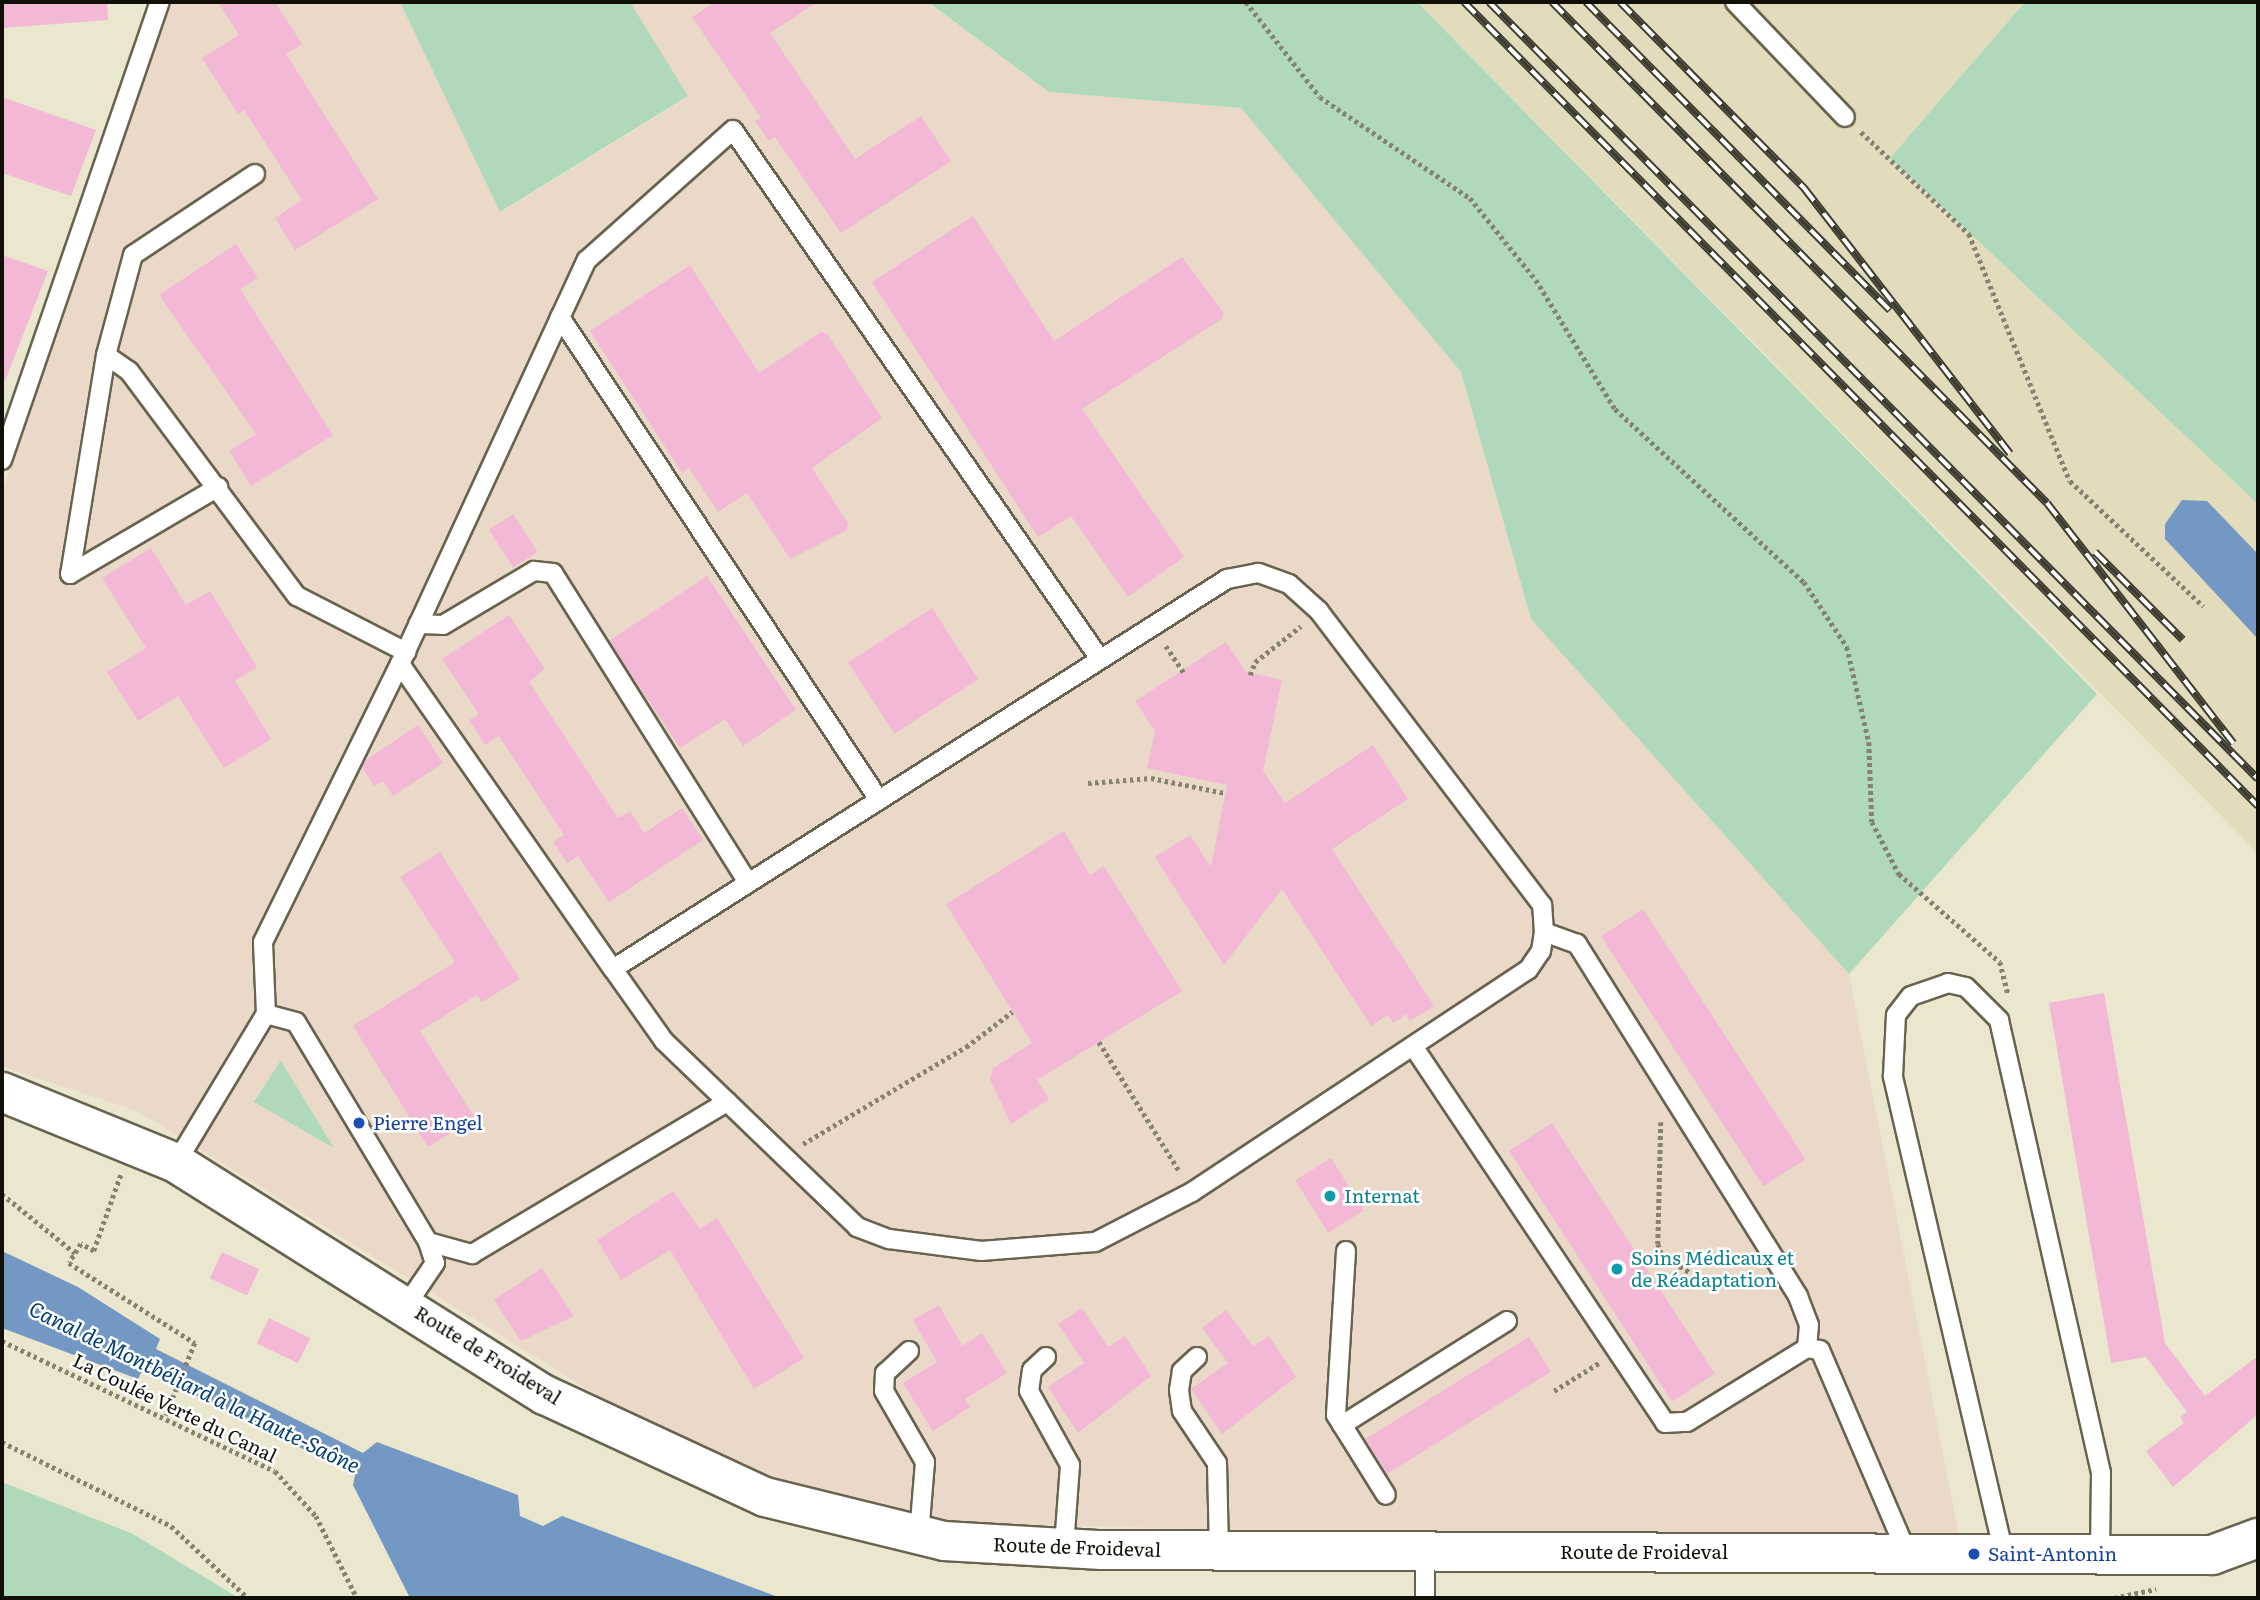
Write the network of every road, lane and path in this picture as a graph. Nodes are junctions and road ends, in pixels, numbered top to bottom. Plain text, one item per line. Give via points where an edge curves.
1 (160, 2) edge
2 (1246, 2) edge
3 (1735, 2) edge
4 (1845, 117) joint
5 (255, 174) dead end
6 (559, 317) junction
7 (107, 355) junction
8 (2, 460) edge
9 (218, 487) junction
10 (2203, 606) dead end
11 (1319, 611) junction
12 (418, 624) junction
13 (1153, 626) junction
14 (403, 658) junction
15 (1100, 659) junction
16 (1185, 674) dead end
17 (1250, 675) dead end
18 (1088, 783) dead end
19 (1225, 793) dead end
20 (878, 800) junction
21 (748, 883) junction
22 (1544, 932) junction
23 (613, 969) junction
24 (2010, 1002) dead end
25 (1012, 1012) dead end
26 (266, 1014) junction
27 (1099, 1042) dead end
28 (1413, 1046) junction
29 (2, 1092) edge
30 (1670, 1092) junction
31 (727, 1101) junction
32 (133, 1142) junction
33 (783, 1156) junction
34 (176, 1163) junction
35 (1192, 1192) junction
36 (2, 1194) edge
37 (428, 1242) junction
38 (1346, 1251) dead end
39 (75, 1253) junction
40 (1689, 1272) dead end
41 (407, 1304) junction
42 (1507, 1321) dead end
43 (2, 1341) edge
44 (1807, 1348) junction
45 (909, 1350) dead end
46 (1615, 1355) junction
47 (1046, 1357) dead end
48 (1197, 1357) dead end
49 (1555, 1391) dead end
50 (166, 1415) junction
51 (1342, 1425) junction
52 (2, 1442) edge
53 (1386, 1495) dead end
54 (919, 1535) junction
55 (2258, 1538) edge
56 (1063, 1547) junction
57 (1219, 1550) junction
58 (1424, 1552) junction
59 (1907, 1553) junction
60 (2004, 1554) junction
61 (2100, 1554) junction
62 (248, 1598) edge
63 (357, 1598) edge
64 (1425, 1598) edge

1 - 8 lane
2 - 24 path via 1320,97 1470,198 1536,280 1615,409 1804,582 1847,647 1869,742 1872,822 1899,874 2000,962
3 - 4 lane
4 - 10 path via 1969,234 2070,481
5 - 7 lane via 133,255
6 - 12 lane
6 - 15 lane via 587,260 733,130
6 - 20 lane
7 - 9 lane via 129,371
7 - 9 lane via 70,574
9 - 14 lane via 297,596
11 - 13 lane via 1289,584 1258,573 1227,579
11 - 17 path via 1255,662
11 - 22 lane via 1542,905
12 - 14 lane
12 - 21 lane via 443,625 534,571 553,573
13 - 15 lane
13 - 16 path
14 - 23 lane
14 - 26 lane via 262,942
15 - 20 lane
18 - 19 path via 1151,778
20 - 21 lane
21 - 23 lane
22 - 28 lane via 1541,951 1528,970
22 - 30 lane via 1577,944
23 - 31 lane via 664,1041
25 - 33 path via 966,1047
26 - 34 lane
26 - 37 lane via 296,1022
27 - 35 path
28 - 35 lane
28 - 46 lane
29 - 32 street, Route de Froideval
30 - 40 path via 1661,1103 1658,1244 1662,1255
30 - 44 lane via 1798,1296 1809,1325
31 - 33 lane
31 - 37 lane via 472,1254
32 - 34 street, Route de Froideval
32 - 39 path via 94,1251 81,1244
33 - 35 lane via 857,1227 889,1239 981,1251 1095,1241
34 - 41 street, Route de Froideval
36 - 39 path
37 - 41 lane via 435,1263
38 - 51 lane via 1335,1388 1336,1415
39 - 50 path via 69,1263 195,1343
41 - 54 street, Route de Froideval via 545,1395 765,1497
42 - 51 lane
43 - 50 path, La Coulée Verte du Canal
44 - 46 lane via 1687,1422 1665,1423
44 - 59 lane via 1820,1350
45 - 54 lane via 885,1373 884,1391 925,1462
46 - 49 path
47 - 56 lane via 1032,1370 1029,1391 1070,1465
48 - 57 lane via 1182,1371 1178,1390 1182,1411 1217,1464
50 - 63 path, La Coulée Verte du Canal via 275,1471 316,1516
51 - 53 lane
52 - 62 path via 171,1526
54 - 56 street, Route de Froideval
55 - 61 street, Route de Froideval via 2212,1555
56 - 57 street, Route de Froideval
57 - 58 street, Route de Froideval
58 - 59 street, Route de Froideval
58 - 64 lane
59 - 60 street, Route de Froideval
60 - 61 street, Route de Froideval
60 - 61 lane via 1893,1076 1896,1015 1911,996 1948,983 1966,987 1998,1020 2101,1473

